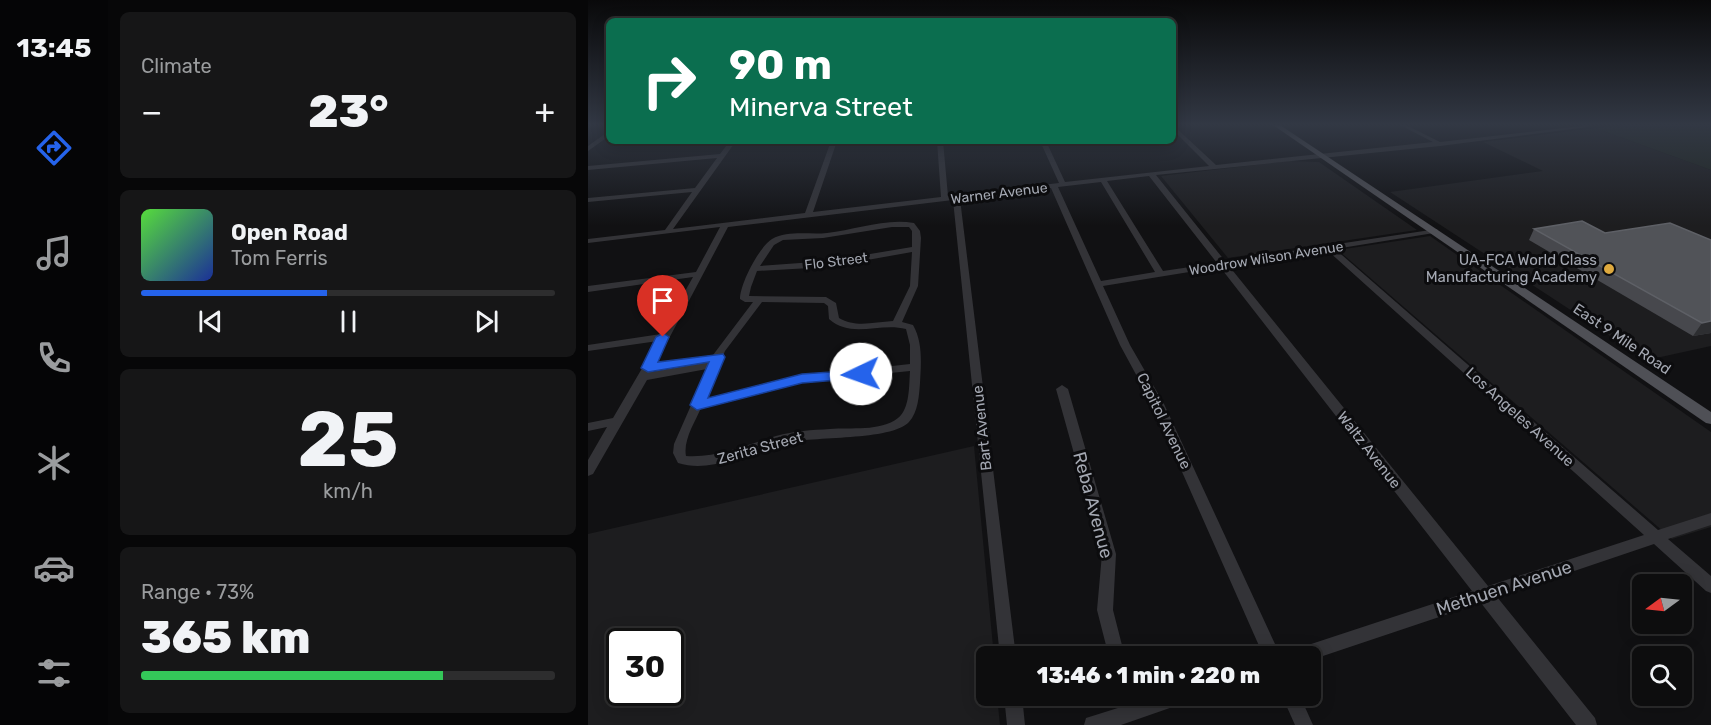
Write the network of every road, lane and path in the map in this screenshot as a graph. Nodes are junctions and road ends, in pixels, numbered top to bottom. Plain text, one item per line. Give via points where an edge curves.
1 (690, 159) edge
2 (720, 159) edge
3 (828, 159) edge
4 (943, 159) edge
5 (1049, 159) edge
6 (1206, 159) edge
7 (1306, 159) edge
8 (1327, 159) edge
9 (588, 168) edge
10 (1215, 168) junction
11 (1151, 174) junction
12 (1103, 180) junction
13 (1059, 185) junction
14 (697, 190) junction
15 (950, 199) junction
16 (588, 201) edge
17 (808, 215) junction
18 (726, 226) junction
19 (1434, 231) junction
20 (666, 233) junction
21 (588, 241) edge
22 (1329, 248) junction
23 (916, 249) junction
24 (1222, 264) junction
25 (756, 269) junction
26 (698, 274) junction
27 (1160, 274) junction
28 (1098, 284) junction
29 (588, 289) edge
30 (758, 301) junction
31 (897, 323) junction
32 (663, 337) junction
33 (588, 348) edge
34 (716, 361) junction
35 (915, 367) junction
36 (645, 372) junction
37 (1062, 388) dead end
38 (697, 405) junction
39 (1711, 419) edge
40 (614, 422) junction
41 (588, 427) edge
42 (588, 471) edge
43 (1711, 519) edge
44 (1656, 537) junction
45 (1711, 586) edge
46 (1484, 595) junction
47 (1007, 646) edge
48 (1114, 646) edge
49 (1268, 646) edge
50 (1321, 649) edge
51 (1014, 706) edge
52 (1126, 706) edge
53 (1295, 706) edge
54 (1016, 725) edge
55 (1093, 725) edge
56 (1304, 725) edge
57 (1588, 725) edge

1 - 9 street
2 - 14 street
3 - 17 street
4 - 15 street, Bart Avenue
5 - 13 street, Capitol Avenue
6 - 10 street
7 - 10 street, Warner Avenue
8 - 19 main road, East 9 Mile Road
10 - 11 street, Warner Avenue
11 - 12 street, Warner Avenue
11 - 24 street, Waltz Avenue
12 - 13 street, Warner Avenue
12 - 27 street
13 - 15 street, Warner Avenue
13 - 28 street, Capitol Avenue
14 - 16 street
14 - 20 street
15 - 17 street, Warner Avenue
15 - 47 street, Bart Avenue
17 - 18 street, Warner Avenue
18 - 20 street, Warner Avenue
18 - 26 street
19 - 22 street, Woodrow Wilson Avenue
19 - 39 main road, East 9 Mile Road
20 - 21 street, Warner Avenue
22 - 24 street, Woodrow Wilson Avenue
22 - 44 street, Los Angeles Avenue
23 - 25 street, Flo Street via 841,263
23 - 25 street via 916,231 905,223 778,239 766,248
23 - 31 street via 914,286
24 - 27 street, Woodrow Wilson Avenue
24 - 46 street, Waltz Avenue
25 - 30 street via 744,296
26 - 29 street
26 - 32 street
27 - 28 street, Woodrow Wilson Avenue
28 - 49 street, Capitol Avenue via 1125,345 1158,404
30 - 31 street via 826,300 833,305 834,319 846,327
30 - 34 street via 726,340
31 - 35 street via 914,332
32 - 33 street
32 - 36 street
34 - 36 street
34 - 38 street
35 - 38 street via 802,379
35 - 38 street, Zerita Street via 915,387 906,418 895,426 777,440 718,460 682,460 680,444
36 - 40 street
37 - 48 street, Reba Avenue via 1108,554 1105,610
40 - 41 street
40 - 42 street
43 - 44 street, Methuen Avenue
44 - 45 street, Los Angeles Avenue
44 - 46 street, Methuen Avenue
46 - 50 street, Methuen Avenue
46 - 57 street, Waltz Avenue
51 - 54 street
52 - 55 street
53 - 56 street

